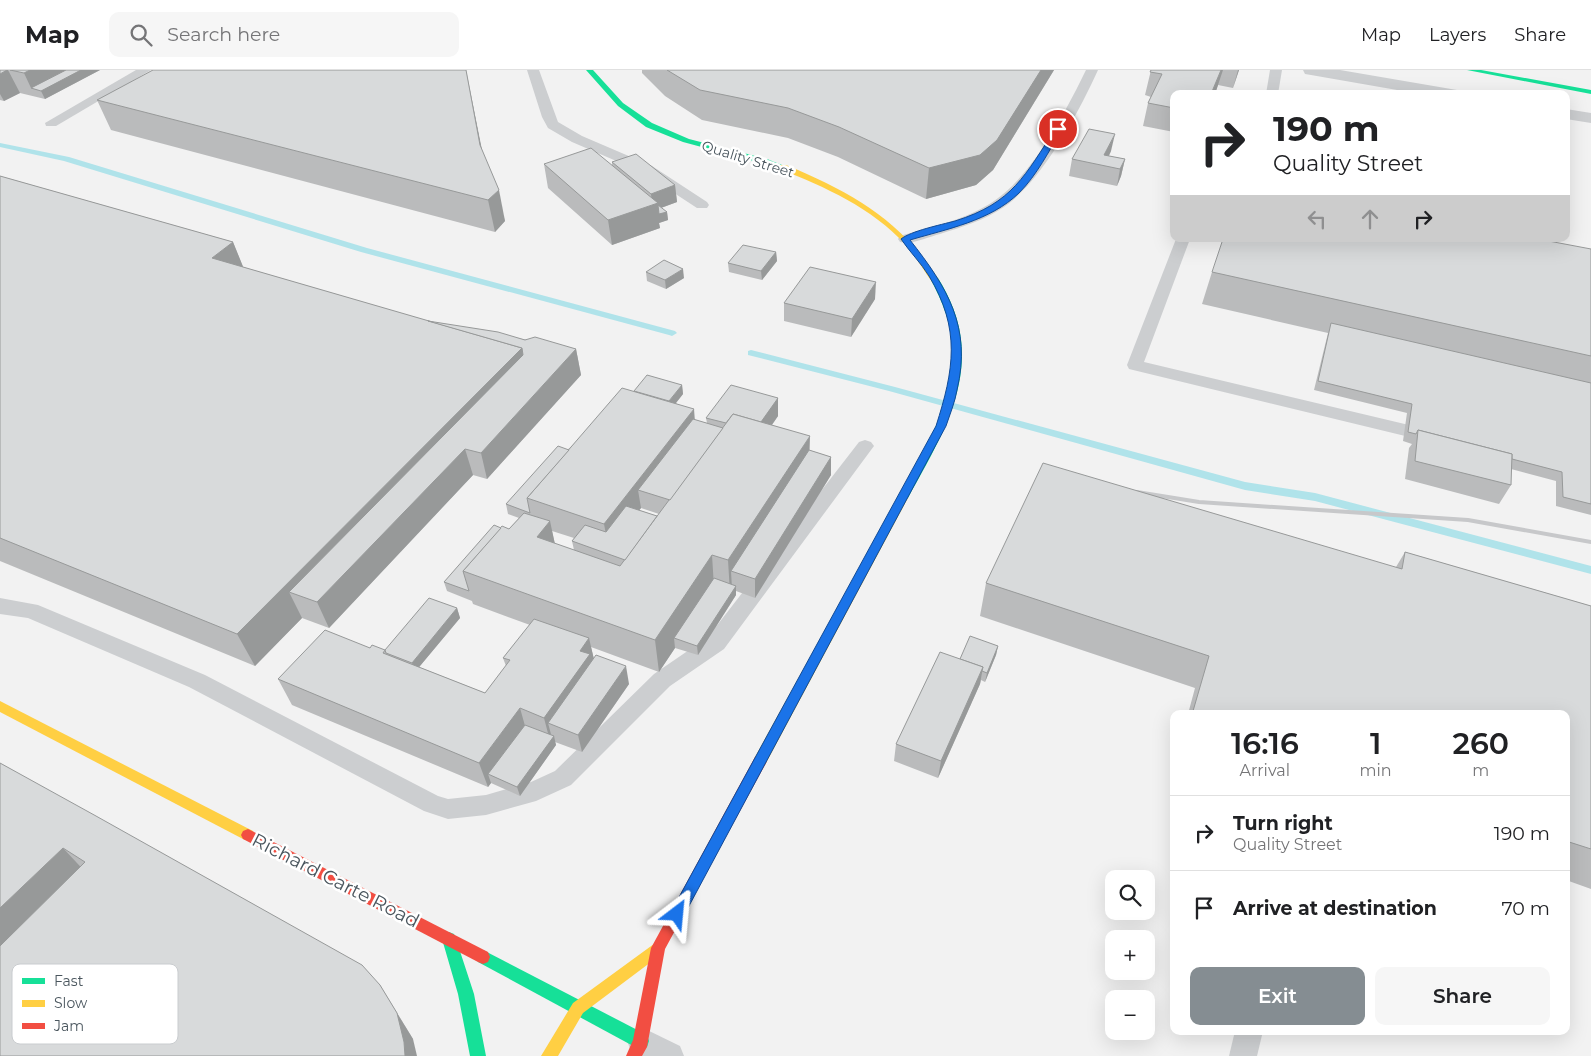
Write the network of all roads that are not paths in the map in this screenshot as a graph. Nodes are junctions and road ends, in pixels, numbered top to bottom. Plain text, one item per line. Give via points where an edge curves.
1 (145, 70) edge
2 (533, 70) edge
3 (1092, 70) edge
4 (1276, 70) edge
5 (1311, 70) edge
6 (1470, 70) edge
7 (594, 72) edge
8 (1273, 90) edge
9 (1428, 90) edge
10 (1591, 92) edge
11 (1570, 115) edge
12 (1591, 118) edge
13 (51, 123) dead end
14 (702, 205) dead end
15 (905, 239) junction
16 (1181, 242) edge
17 (1446, 440) edge
18 (866, 446) dead end
19 (0, 606) edge
20 (0, 706) edge
21 (449, 939) junction
22 (658, 948) junction
23 (578, 1008) junction
24 (1248, 1035) edge
25 (638, 1049) edge
26 (478, 1056) edge
27 (549, 1056) edge
28 (670, 1056) edge
29 (1243, 1056) edge

1 - 13 lane
2 - 14 lane via 548,117 554,125 577,139 646,169
3 - 15 lane via 1031,173 1016,191 998,205 972,218
4 - 8 lane
5 - 9 street
6 - 10 main road
7 - 15 main road, Quality Street via 621,107 638,119 705,146 780,167 818,182 858,203
11 - 12 street
15 - 22 main road, Quality Street via 932,275 950,309 958,350 953,389 941,426
16 - 17 lane via 1135,365
18 - 19 lane via 716,643 662,680 563,778 536,791 486,805 448,809 432,804 197,682 31,611
20 - 21 main road, Richard Carte Road
21 - 23 main road, Richard Carte Road
21 - 26 main road via 466,994
22 - 23 main road, Quality Street
22 - 25 main road, Quality Street
23 - 25 main road, Richard Carte Road
23 - 27 main road, Quality Street
24 - 29 lane
25 - 28 lane, Richard Carte Road

